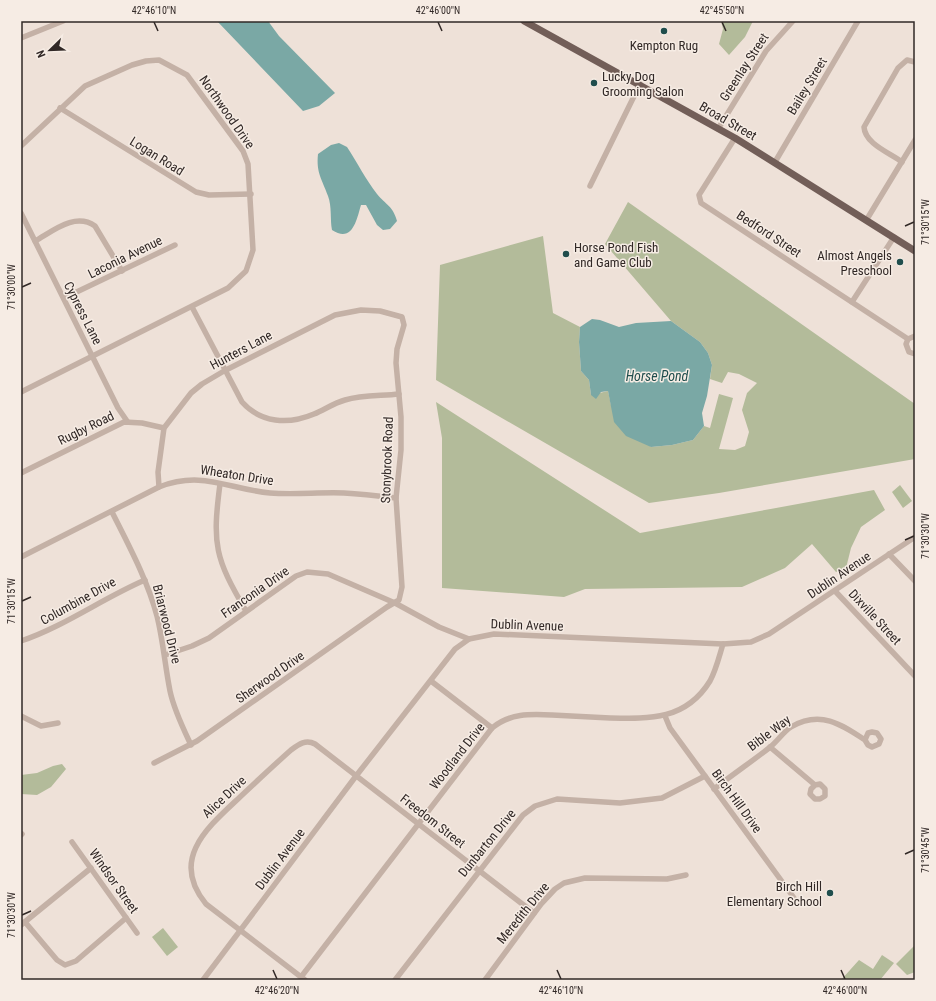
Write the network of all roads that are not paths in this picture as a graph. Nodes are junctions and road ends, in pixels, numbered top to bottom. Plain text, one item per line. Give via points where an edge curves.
1 (63, 21) edge
2 (524, 21) edge
3 (793, 21) edge
4 (858, 21) edge
5 (21, 38) edge
6 (915, 62) edge
7 (640, 84) junction
8 (60, 108) junction
9 (718, 129) junction
10 (735, 138) junction
11 (915, 140) edge
12 (21, 146) edge
13 (775, 162) junction
14 (902, 162) junction
15 (590, 186) dead end
16 (251, 194) junction
17 (21, 213) edge
18 (867, 219) junction
19 (894, 237) junction
20 (35, 241) junction
21 (175, 245) dead end
22 (915, 251) edge
23 (122, 271) junction
24 (64, 298) junction
25 (852, 302) junction
26 (192, 308) junction
27 (402, 317) joint
28 (915, 336) edge
29 (908, 339) junction
30 (915, 354) edge
31 (92, 356) junction
32 (224, 371) junction
33 (21, 392) edge
34 (399, 394) junction
35 (127, 421) junction
36 (164, 428) junction
37 (21, 473) edge
38 (220, 484) junction
39 (159, 487) junction
40 (396, 498) junction
41 (112, 512) junction
42 (915, 537) edge
43 (889, 554) junction
44 (21, 557) edge
45 (145, 580) junction
46 (915, 581) edge
47 (835, 591) junction
48 (395, 603) junction
49 (246, 611) junction
50 (469, 639) junction
51 (21, 641) edge
52 (723, 644) junction
53 (165, 655) junction
54 (915, 676) edge
55 (431, 680) junction
56 (21, 716) edge
57 (665, 716) junction
58 (58, 723) dead end
59 (492, 728) junction
60 (865, 740) dead end
61 (191, 745) junction
62 (770, 747) junction
63 (154, 763) dead end
64 (356, 776) junction
65 (704, 776) junction
66 (815, 785) dead end
67 (714, 788) junction
68 (418, 825) junction
69 (72, 842) dead end
70 (91, 868) junction
71 (479, 870) junction
72 (686, 875) dead end
73 (794, 898) dead end
74 (534, 913) junction
75 (126, 918) junction
76 (23, 924) edge
77 (240, 930) junction
78 (137, 933) dead end
79 (303, 979) edge
80 (203, 980) edge
81 (395, 980) edge
82 (485, 980) edge

1 - 5 street
2 - 7 main road, Broad Street
3 - 9 street, Greenlay Street via 766,51
4 - 13 street, Bailey Street
6 - 14 street via 906,60 898,68 864,127 864,132 870,140
7 - 9 main road, Broad Street
7 - 15 street
8 - 12 street, Northwood Drive
8 - 16 street, Logan Road via 196,192 209,195
8 - 16 street, Northwood Drive via 85,86 132,65 159,60 187,76 200,90 243,151 248,164
9 - 10 main road, Broad Street
10 - 13 main road, Broad Street
10 - 25 street, Bedford Street via 699,195 701,203
11 - 14 street
13 - 18 main road, Broad Street
14 - 18 street
16 - 26 street, Northwood Drive via 253,250 246,271 228,288
17 - 20 street, Cypress Lane
18 - 19 main road, Broad Street
19 - 22 main road, Broad Street
19 - 25 street
20 - 23 street via 69,223 78,220 89,222 100,233
20 - 24 street, Cypress Lane
21 - 23 street, Laconia Avenue
23 - 24 street, Laconia Avenue
24 - 31 street, Cypress Lane
25 - 29 street, Bedford Street
26 - 31 street, Northwood Drive
26 - 32 street
27 - 32 street, Hunters Lane via 380,311 361,310 335,315
27 - 34 street, Stonybrook Road via 404,324 396,362
28 - 29 street
29 - 30 street via 907,350
31 - 33 street, Northwood Drive
31 - 35 street, Cypress Lane
32 - 34 street via 246,407 258,415 276,421 302,419 358,397
32 - 36 street, Hunters Lane via 191,393
34 - 40 street, Stonybrook Road via 400,450
35 - 36 street, Rugby Road
35 - 37 street, Rugby Road
36 - 39 street, Hunters Lane via 158,472
38 - 39 street, Wheaton Drive via 190,479
38 - 40 street, Wheaton Drive via 293,494 344,493
38 - 49 street via 215,526 217,551 229,583
39 - 41 street, Wheaton Drive
40 - 48 street, Stonybrook Road via 402,587 400,600
41 - 44 street, Wheaton Drive
41 - 45 street, Briarwood Drive
42 - 43 street, Dublin Avenue
43 - 46 street
43 - 47 street, Dublin Avenue
45 - 51 street, Columbine Drive via 46,632
45 - 53 street, Briarwood Drive
47 - 52 street, Dublin Avenue via 761,638 743,643
47 - 54 street, Dixville Street
48 - 49 street, Franconia Drive via 328,574 307,572 296,576
48 - 50 street, Franconia Drive
48 - 61 street, Sherwood Drive
49 - 53 street, Franconia Drive via 209,638
50 - 52 street, Dublin Avenue via 494,634
50 - 55 street, Dublin Avenue via 455,650
52 - 57 street, Woodland Drive via 713,676 700,694 682,709
53 - 61 street, Briarwood Drive via 170,692
55 - 59 street
55 - 64 street, Dublin Avenue
56 - 58 street via 41,726
57 - 59 street, Woodland Drive via 630,718 530,714 506,719
57 - 65 street, Birch Hill Drive via 670,728
59 - 68 street, Woodland Drive
60 - 62 street, Bible Way via 834,721 815,720 790,728
61 - 63 street, Sherwood Drive
62 - 66 street
62 - 67 street, Bible Way
64 - 68 street, Freedom Street
64 - 77 street, Dublin Avenue
64 - 77 street, Alice Drive via 315,744 306,741 291,750 203,833 192,856 196,886 203,900
65 - 67 street, Birch Hill Drive
65 - 71 street, Dunbarton Drive via 668,796 650,801 620,803 557,798 546,801 523,814
67 - 73 street, Birch Hill Drive
68 - 71 street, Freedom Street
68 - 79 street, Woodland Drive
69 - 70 street, Windsor Street
70 - 75 street, Windsor Street
70 - 76 street
71 - 74 street, Freedom Street
71 - 81 street, Dunbarton Drive
72 - 74 street, Meredith Drive via 667,879 570,880 555,889
74 - 82 street, Meredith Drive
75 - 76 street via 76,961 65,965 57,960
75 - 78 street, Windsor Street
77 - 79 street
77 - 80 street, Dublin Avenue

